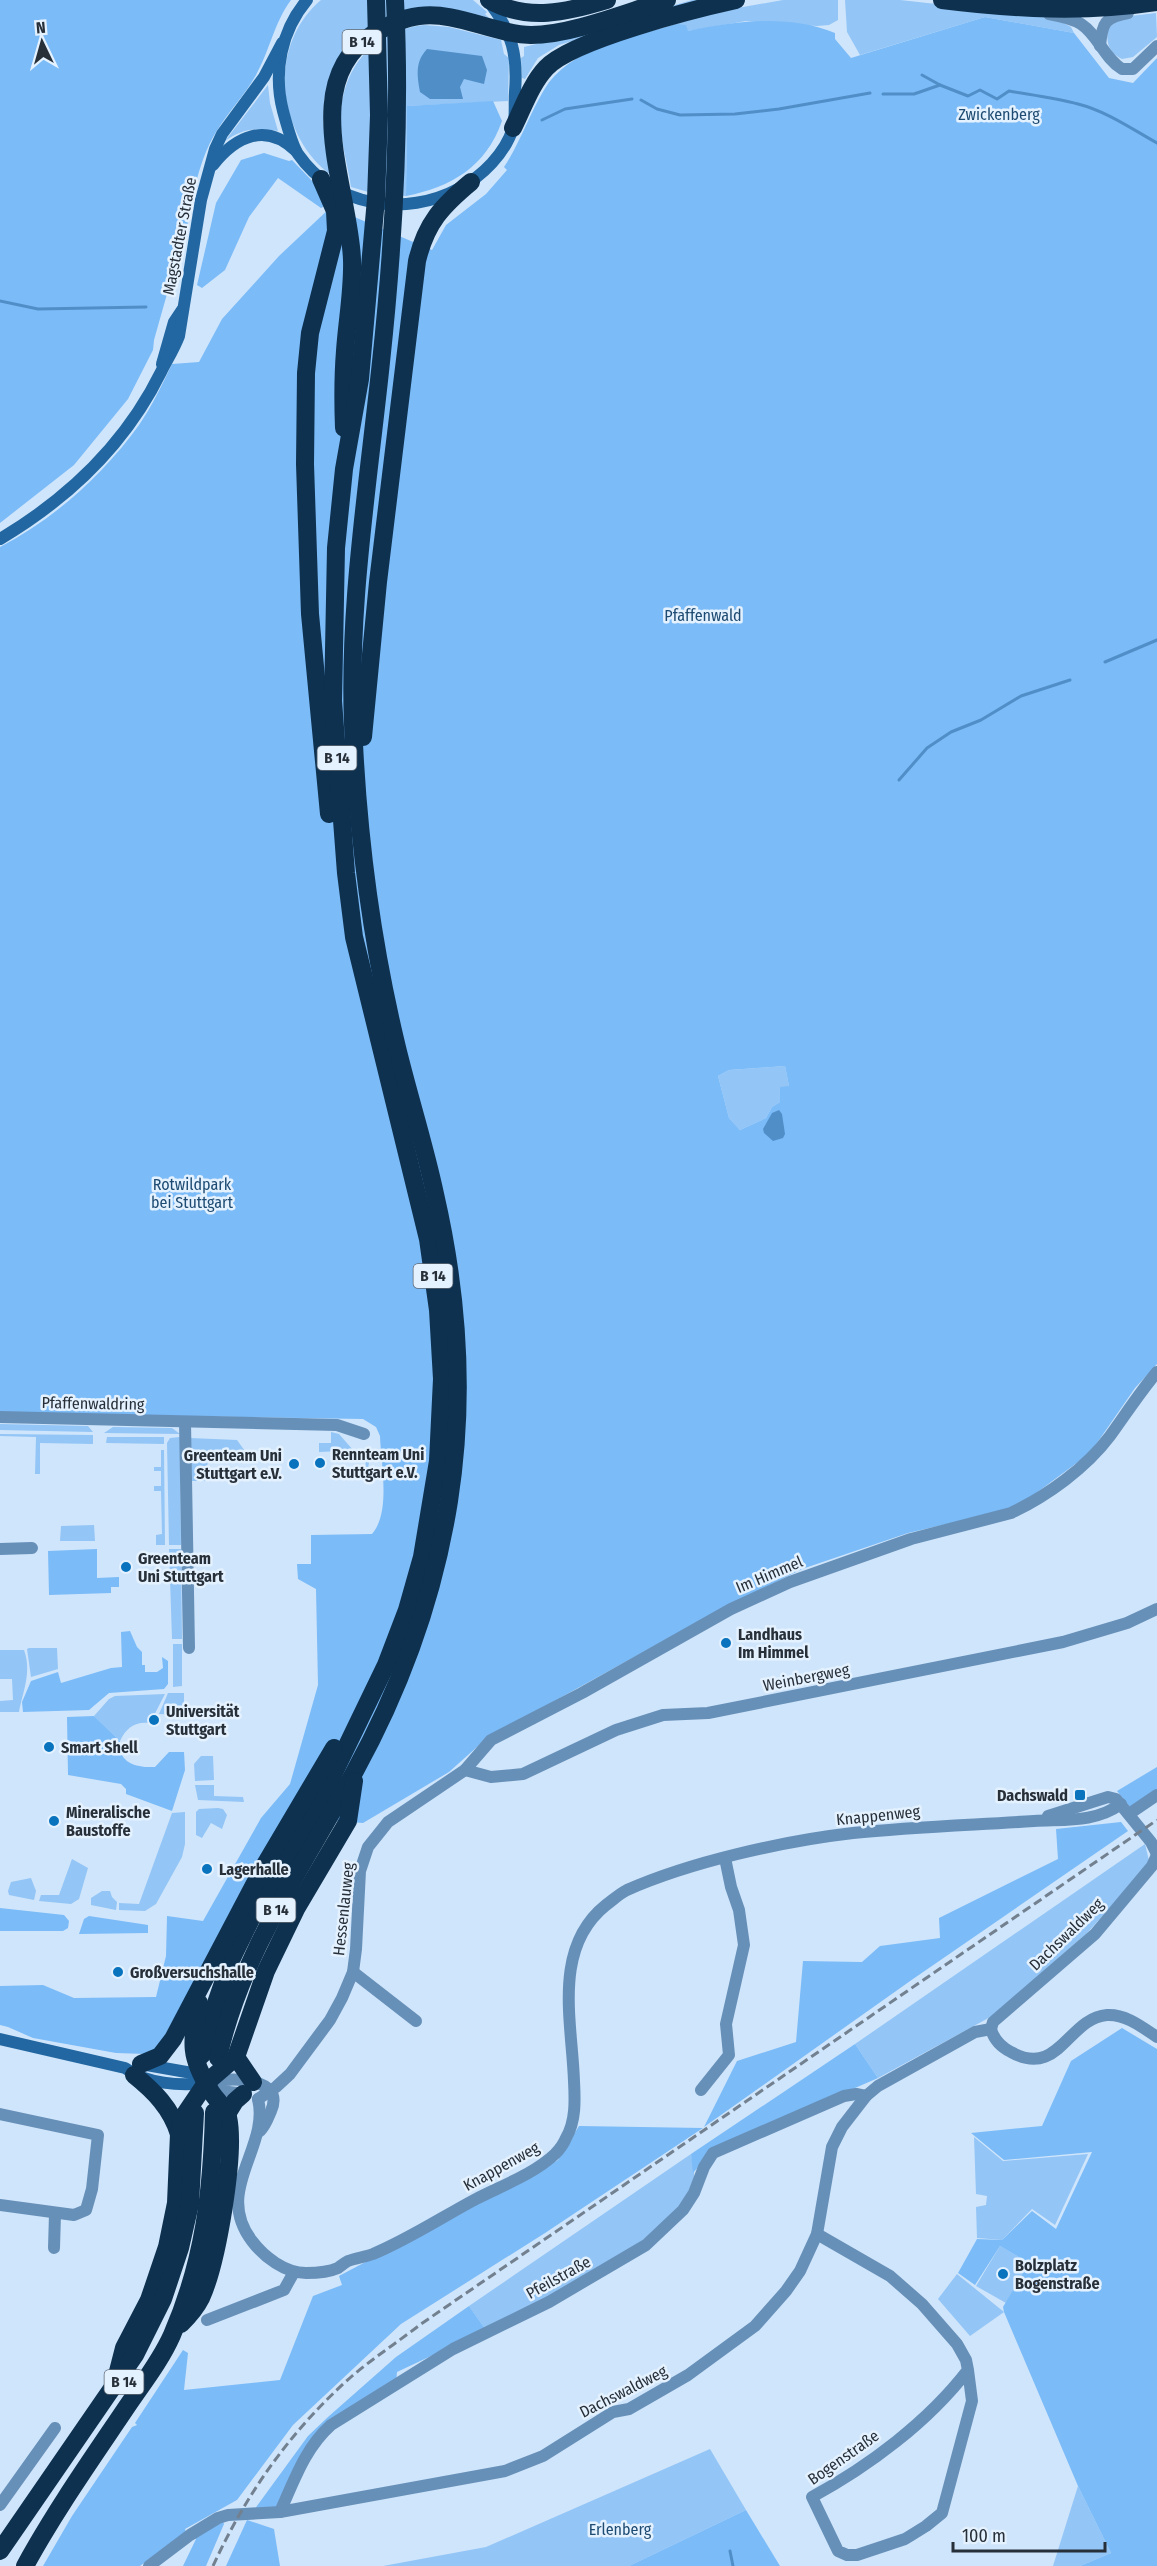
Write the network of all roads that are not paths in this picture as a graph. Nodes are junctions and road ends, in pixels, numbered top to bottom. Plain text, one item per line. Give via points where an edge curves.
1 (307, 0) edge
2 (376, 0) edge
3 (395, 0) edge
4 (607, 0) edge
5 (667, 0) edge
6 (736, 0) edge
7 (942, 0) edge
8 (1157, 2) edge
9 (492, 5) edge
10 (1025, 9) junction
11 (1157, 9) edge
12 (282, 43) junction
13 (1101, 46) junction
14 (1157, 46) edge
15 (513, 128) junction
16 (296, 151) junction
17 (210, 168) junction
18 (321, 179) junction
19 (471, 182) junction
20 (345, 469) junction
21 (0, 538) edge
22 (360, 813) junction
23 (346, 873) junction
24 (1157, 1371) edge
25 (0, 1417) edge
26 (185, 1422) junction
27 (364, 1434) dead end
28 (32, 1548) dead end
29 (0, 1549) edge
30 (1157, 1609) edge
31 (189, 1648) dead end
32 (358, 1719) junction
33 (465, 1770) junction
34 (1157, 1795) edge
35 (1125, 1809) junction
36 (388, 1822) joint
37 (1157, 1854) edge
38 (725, 1858) junction
39 (353, 1972) junction
40 (201, 1989) junction
41 (416, 2021) dead end
42 (991, 2029) junction
43 (1157, 2037) edge
44 (0, 2039) edge
45 (219, 2057) junction
46 (133, 2069) junction
47 (206, 2083) junction
48 (701, 2090) dead end
49 (271, 2091) junction
50 (252, 2092) junction
51 (866, 2096) junction
52 (195, 2113) dead end
53 (221, 2113) junction
54 (0, 2114) edge
55 (179, 2134) junction
56 (258, 2134) junction
57 (193, 2177) junction
58 (0, 2205) edge
59 (55, 2214) junction
60 (817, 2234) junction
61 (54, 2248) dead end
62 (294, 2272) junction
63 (207, 2320) dead end
64 (171, 2335) junction
65 (968, 2370) junction
66 (115, 2383) junction
67 (55, 2428) dead end
68 (0, 2505) edge
69 (280, 2512) junction
70 (0, 2551) edge
71 (2, 2566) edge
72 (25, 2566) edge
73 (149, 2566) edge

1 - 12 main road, Magstadter Straße
2 - 20 highway via 377,189 363,351
3 - 22 highway via 398,113 394,220 358,575 352,707
4 - 9 highway via 573,10 538,14
5 - 20 highway, B 14 via 539,34 515,33 434,16 411,17 368,38 344,66 332,102 352,264 343,381
6 - 15 highway, B 14 via 667,18 560,56 537,79
7 - 10 highway
8 - 10 highway
9 - 15 main road via 509,31 514,58
10 - 13 street via 1075,21
11 - 13 street via 1110,17 1103,28
12 - 16 main road via 280,102
12 - 17 main road, Magstadter Straße via 264,77 222,134
13 - 14 street via 1126,71
15 - 19 main road, B 14 via 498,155
16 - 17 main road, Magstadter Straße via 273,136 251,136 228,147
16 - 18 main road
17 - 21 main road, Magstadter Straße via 182,310 174,322 161,371 149,396 91,471 46,509
18 - 19 main road via 350,196 388,205 420,204
18 - 23 highway via 335,211 336,231 314,313 307,363 307,566 330,826 339,864
19 - 22 highway, B 14 via 436,216 424,235 417,261 369,672
20 - 23 highway, B 14 via 334,580 333,701
22 - 45 highway, B 14 via 368,904 380,969 437,1199 450,1268 456,1323 454,1467 424,1610 399,1678 355,1770 348,1821 296,1909
23 - 32 highway, B 14 via 361,971 428,1239 442,1379 438,1461 422,1557 386,1665
24 - 33 street, Im Himmel via 1086,1463 1024,1507 889,1546 790,1582 731,1609 491,1740
25 - 26 street, Pfaffenwaldring
26 - 27 street, Pfaffenwaldring via 337,1425
26 - 31 street
28 - 29 street
30 - 33 street, Weinbergweg via 1127,1623 1063,1642 708,1713 663,1715 615,1730 523,1774 491,1777
32 - 40 highway, B 14 via 350,1720 263,1868
32 - 45 highway, B 14 via 330,1781 231,1960 214,2009
33 - 36 street, Im Himmel
34 - 35 street
35 - 37 street, Dachswaldweg
35 - 38 street, Knappenweg via 1108,1797 1036,1821 849,1833
36 - 39 street, Hessenlauweg via 368,1847 360,1870
37 - 42 street, Dachswaldweg via 1152,1866 1095,1934 993,2022
38 - 48 street via 744,1944 726,2024 729,2055
38 - 62 street, Knappenweg via 623,1892 597,1912 581,1933 569,1968 575,2107 568,2136 555,2154 371,2255 345,2262 337,2269
39 - 41 street, Hessenlauweg
39 - 49 street, Hessenlauweg via 330,2020 290,2074
40 - 46 highway, B 14 via 166,2049 154,2060
40 - 47 highway, B 14 via 192,2043
42 - 43 street via 1005,2049 1033,2058 1053,2054 1083,2026 1105,2015 1123,2017
42 - 51 street, Dachswaldweg via 975,2032
44 - 46 main road
45 - 47 highway, B 14
45 - 50 highway
46 - 47 main road via 171,2084
46 - 55 highway, B 14 via 164,2104
47 - 50 street via 220,2091
47 - 53 highway, B 14
47 - 55 highway, B 14 via 183,2117
49 - 50 street via 266,2086
49 - 56 street via 273,2105
50 - 53 highway
50 - 56 street via 260,2112
51 - 60 street, Dachswaldweg via 832,2147
51 - 69 street, Pfeilstraße via 844,2096 713,2153 683,2210 646,2245 549,2302 453,2349 331,2425 306,2455
52 - 57 highway, B 14
53 - 64 highway, B 14 via 200,2256
53 - 64 highway, B 14 via 229,2141 224,2205 211,2264 200,2299
54 - 59 street via 98,2135 86,2210 74,2216
55 - 66 highway, B 14 via 176,2203 167,2247 148,2300 124,2348
56 - 62 street via 241,2176 238,2198 242,2222 250,2239 269,2259
57 - 66 highway, B 14 via 180,2248 163,2299 135,2355
57 - 71 highway, B 14 via 196,2193 188,2245 154,2331
58 - 59 street
59 - 61 street
60 - 65 street, Bogenstraße via 890,2276 922,2304 957,2344
60 - 69 street, Dachswaldweg via 791,2284 755,2326 688,2375 628,2409 607,2415 543,2456 505,2471
62 - 63 street via 284,2290
64 - 72 highway, B 14 via 149,2377 78,2478
65 - 65 street, Bogenstraße via 912,2427 858,2470 812,2497 838,2551 857,2555 905,2539 942,2512 972,2401
66 - 70 highway, B 14
67 - 68 street
69 - 73 street, Dachswaldweg via 218,2518

